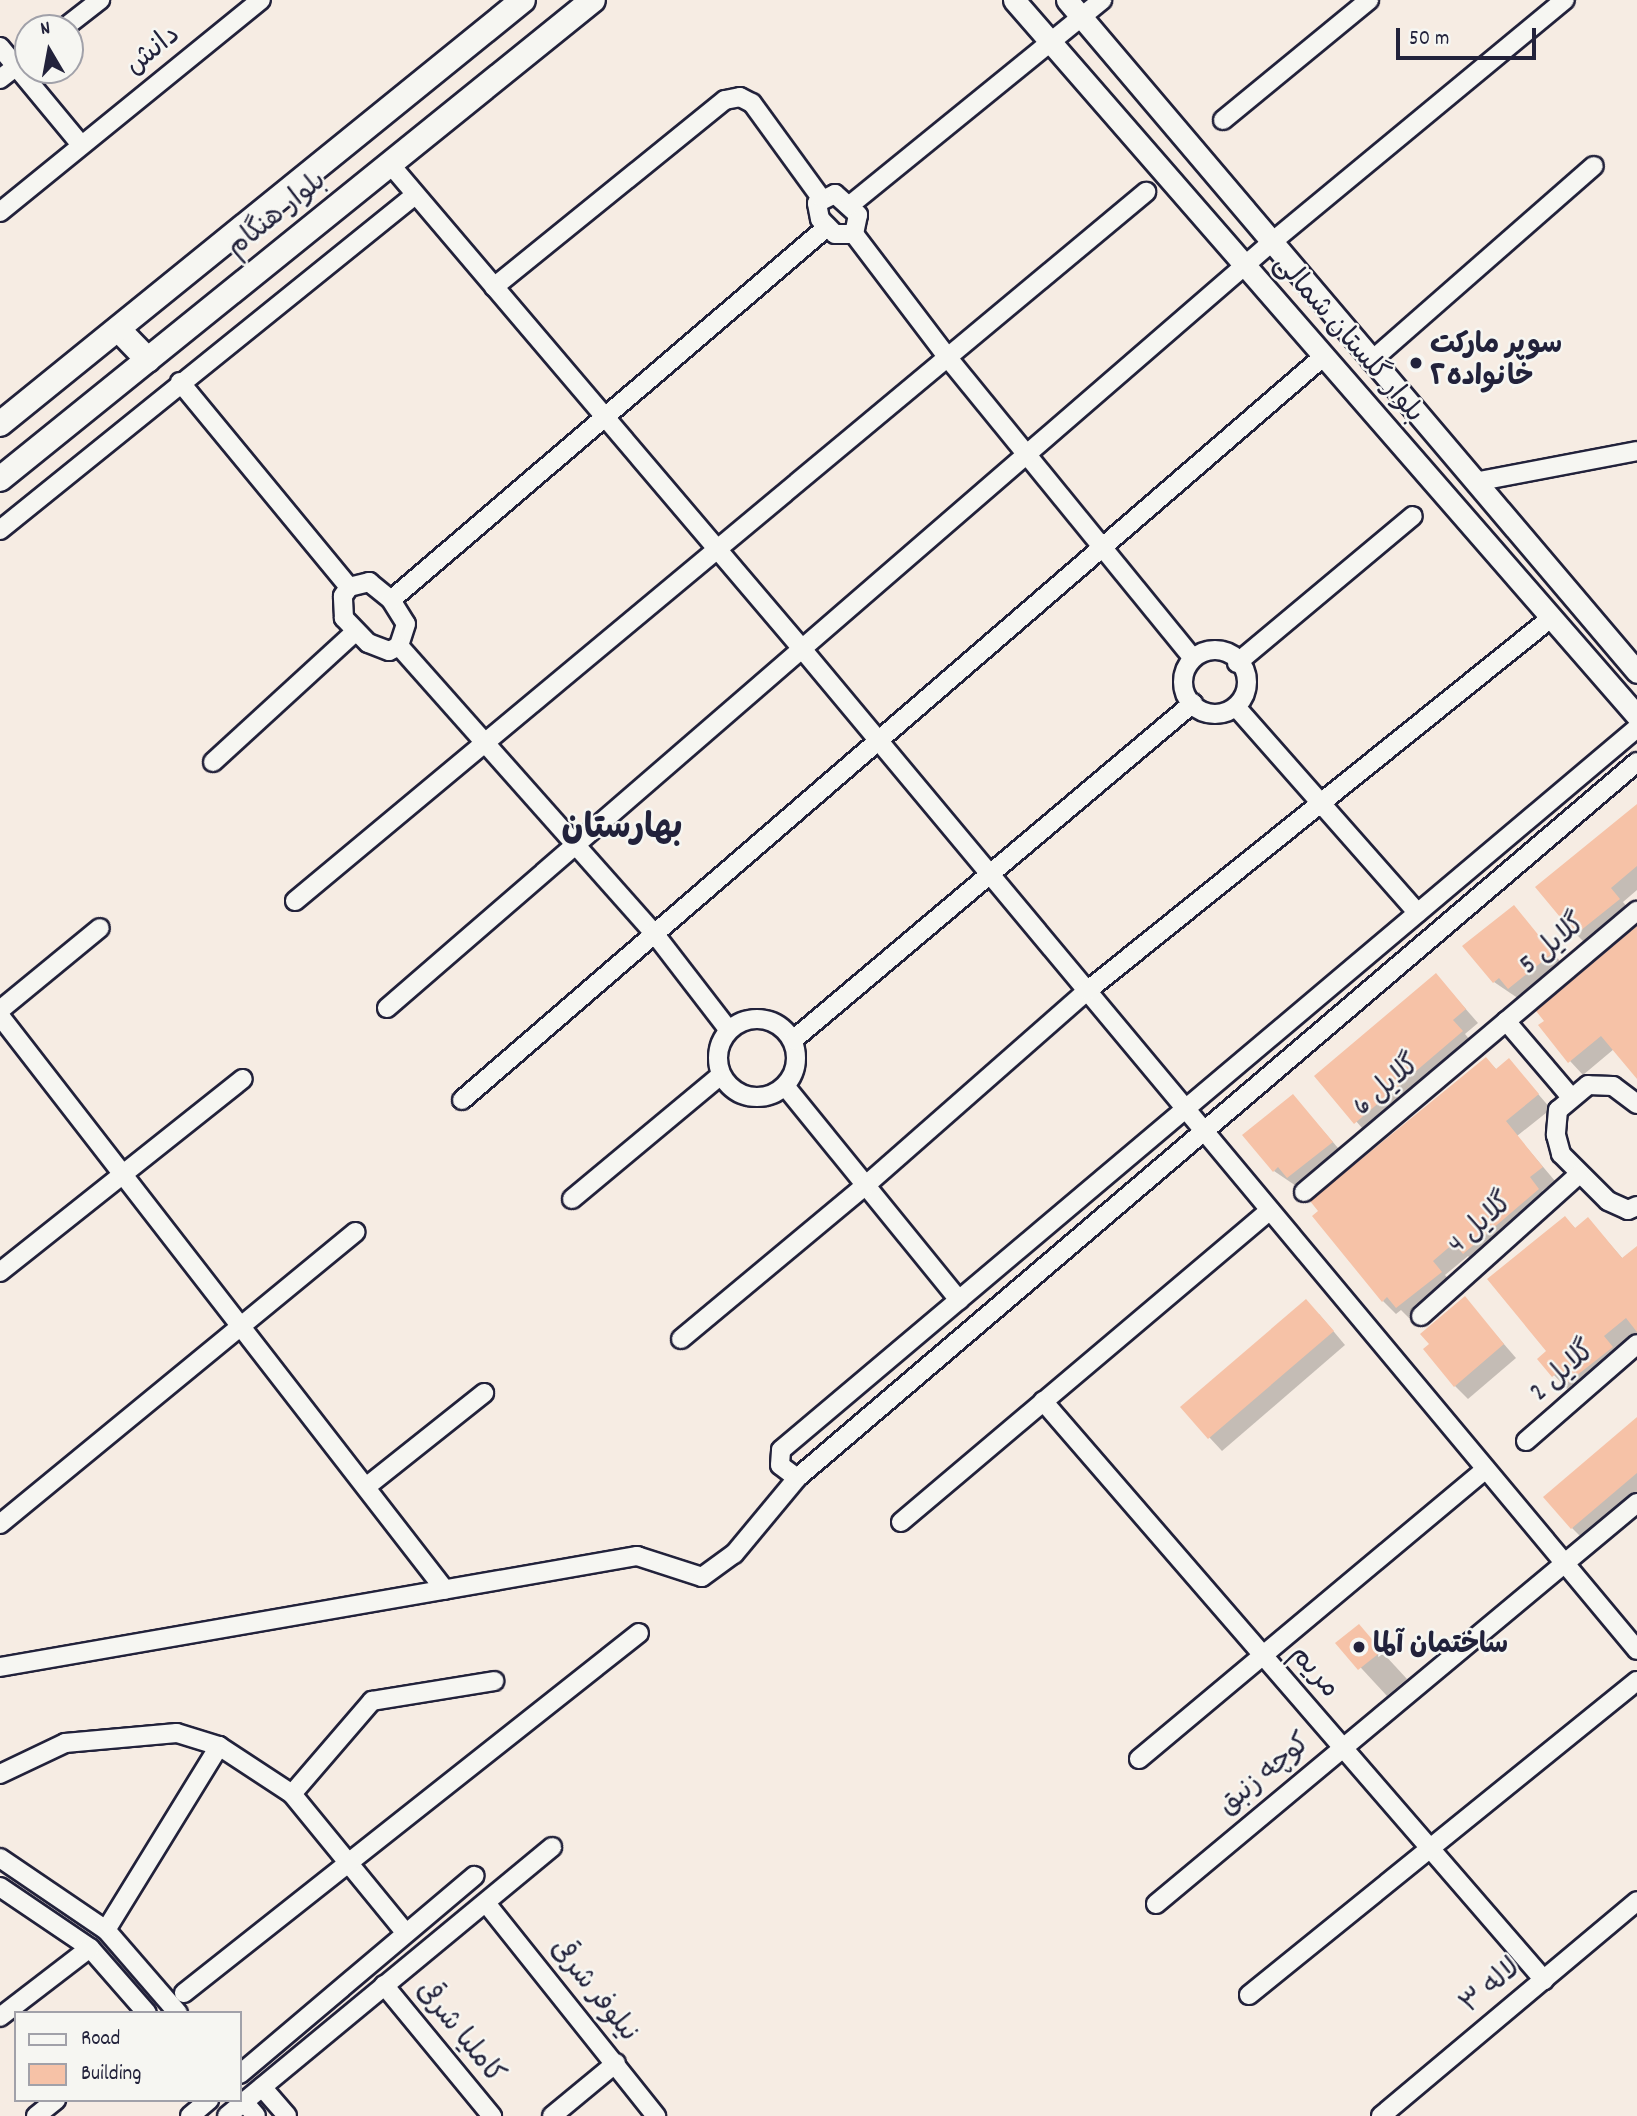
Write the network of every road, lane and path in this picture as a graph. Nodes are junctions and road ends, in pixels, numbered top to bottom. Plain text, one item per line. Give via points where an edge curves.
1 (100, 0) edge
2 (523, 0) edge
3 (593, 0) edge
4 (1014, 0) edge
5 (1067, 0) edge
6 (1102, 0) edge
7 (1369, 0) edge
8 (1566, 0) edge
9 (255, 2) edge
10 (82, 14) edge
11 (1082, 18) junction
12 (1051, 43) junction
13 (14, 68) edge
14 (0, 79) edge
15 (38, 84) edge
16 (1223, 120) dead end
17 (81, 145) junction
18 (390, 164) junction
19 (1594, 166) dead end
20 (1146, 192) dead end
21 (415, 195) junction
22 (821, 198) junction
23 (850, 205) junction
24 (0, 212) edge
25 (827, 227) junction
26 (854, 234) junction
27 (1272, 242) junction
28 (1247, 267) junction
29 (494, 287) junction
30 (118, 329) junction
31 (1324, 356) junction
32 (948, 358) junction
33 (148, 360) junction
34 (1371, 361) junction
35 (180, 382) junction
36 (605, 417) junction
37 (0, 425) edge
38 (1637, 451) edge
39 (1030, 455) junction
40 (0, 479) edge
41 (1475, 482) junction
42 (1499, 511) junction
43 (1413, 516) dead end
44 (0, 530) edge
45 (1476, 531) junction
46 (1103, 546) junction
47 (718, 549) junction
48 (349, 587) junction
49 (391, 600) junction
50 (1551, 618) junction
51 (355, 632) junction
52 (399, 646) junction
53 (803, 650) junction
54 (1193, 658) junction
55 (1237, 663) junction
56 (1637, 672) edge
57 (1193, 703) junction
58 (1237, 708) junction
59 (1637, 716) edge
60 (1637, 728) edge
61 (877, 739) junction
62 (488, 741) junction
63 (213, 762) dead end
64 (1637, 762) edge
65 (1321, 803) junction
66 (578, 844) junction
67 (990, 874) junction
68 (295, 901) dead end
69 (1637, 911) edge
70 (1418, 913) junction
71 (100, 928) dead end
72 (654, 933) junction
73 (1087, 991) junction
74 (387, 1008) dead end
75 (0, 1010) edge
76 (0, 1016) edge
77 (1506, 1021) junction
78 (729, 1029) junction
79 (793, 1040) junction
80 (721, 1076) junction
81 (243, 1079) dead end
82 (785, 1086) junction
83 (1570, 1096) junction
84 (461, 1100) dead end
85 (1637, 1104) edge
86 (1186, 1109) junction
87 (1204, 1131) junction
88 (122, 1173) junction
89 (1579, 1174) junction
90 (866, 1185) junction
91 (1304, 1192) dead end
92 (572, 1199) dead end
93 (1637, 1206) edge
94 (1270, 1210) junction
95 (355, 1232) dead end
96 (0, 1272) edge
97 (959, 1300) junction
98 (1421, 1315) dead end
99 (242, 1327) junction
100 (681, 1339) dead end
101 (1637, 1345) edge
102 (484, 1393) dead end
103 (1043, 1401) junction
104 (1526, 1441) dead end
105 (1486, 1469) junction
106 (797, 1478) junction
107 (366, 1487) junction
108 (1637, 1503) edge
109 (901, 1522) dead end
110 (0, 1524) edge
111 (1563, 1562) junction
112 (445, 1590) junction
113 (639, 1633) dead end
114 (1637, 1650) edge
115 (1265, 1658) junction
116 (0, 1667) edge
117 (494, 1681) dead end
118 (1637, 1681) edge
119 (219, 1746) junction
120 (1341, 1746) junction
121 (1139, 1759) dead end
122 (0, 1774) edge
123 (292, 1794) junction
124 (552, 1847) dead end
125 (1430, 1848) junction
126 (0, 1858) edge
127 (348, 1863) junction
128 (474, 1876) dead end
129 (0, 1887) edge
130 (1637, 1901) edge
131 (486, 1903) junction
132 (1156, 1904) dead end
133 (106, 1930) junction
134 (405, 1932) junction
135 (90, 1948) junction
136 (1544, 1980) junction
137 (384, 1985) junction
138 (184, 1993) dead end
139 (1249, 1995) dead end
140 (145, 2011) edge
141 (176, 2011) edge
142 (0, 2017) edge
143 (616, 2063) junction
144 (242, 2072) edge
145 (262, 2087) junction
146 (54, 2102) edge
147 (207, 2102) edge
148 (250, 2109) edge
149 (36, 2116) edge
150 (190, 2116) edge
151 (227, 2116) edge
152 (287, 2116) edge
153 (492, 2116) edge
154 (552, 2116) edge
155 (656, 2116) edge
156 (1381, 2116) edge

1 - 10 street
2 - 30 main road, بلوار هنگام
3 - 18 main road, بلوار هنگام
4 - 12 street, بلوار گلستان شمالی
5 - 11 street, بلوار گلستان شمالی
6 - 11 street
7 - 16 street
8 - 27 street
9 - 17 street, دانش
11 - 12 street
11 - 27 street, بلوار گلستان شمالی
12 - 23 street
12 - 28 street, بلوار گلستان شمالی
13 - 14 street
15 - 17 street
17 - 24 street, دانش
18 - 21 street
18 - 33 main road, بلوار هنگام
19 - 34 street
20 - 32 street
21 - 29 street
21 - 35 street
22 - 23 street via 835,194
22 - 25 street via 817,211
22 - 29 street via 751,103 740,97 725,100
23 - 26 street via 859,222
25 - 26 street via 841,237
25 - 36 street
26 - 32 street
27 - 28 street
27 - 34 street, بلوار گلستان شمالی
28 - 31 street, بلوار گلستان شمالی
28 - 39 street
29 - 36 street
30 - 33 main road
30 - 37 main road, بلوار هنگام
31 - 45 street, بلوار گلستان شمالی
31 - 46 street
32 - 39 street
32 - 47 street
33 - 40 main road, بلوار هنگام
34 - 41 street, بلوار گلستان شمالی
35 - 44 street
35 - 48 street
36 - 47 street
36 - 49 street
38 - 41 street
39 - 46 street
39 - 53 street
41 - 42 street, بلوار گلستان شمالی
42 - 45 street
42 - 56 street, بلوار گلستان شمالی
43 - 55 street
45 - 50 street, بلوار گلستان شمالی
46 - 54 street
46 - 61 street
47 - 53 street
47 - 62 street
48 - 49 street via 369,582
48 - 51 street via 341,607
49 - 52 street via 406,624
50 - 59 street, بلوار گلستان شمالی
50 - 65 street
51 - 52 street via 377,649 389,651
51 - 63 street
52 - 62 street
53 - 61 street
53 - 66 street
54 - 55 street via 1215,649 1225,651
54 - 57 street via 1181,681
55 - 58 street via 1247,688
57 - 58 street via 1212,714
57 - 67 street
58 - 65 street
60 - 70 street
61 - 67 street
61 - 72 street
62 - 66 street
62 - 68 street
64 - 87 street
65 - 70 street
65 - 73 street
66 - 72 street
66 - 74 street
67 - 73 street
67 - 79 street
69 - 77 street, گلایل 5
70 - 86 street
71 - 75 street
72 - 78 street
72 - 84 street
73 - 86 street
73 - 90 street
76 - 88 street
77 - 83 street
77 - 91 street, گلایل 6
78 - 79 street via 751,1018 775,1022
78 - 80 street via 717,1051
79 - 82 street via 796,1064
80 - 82 street via 738,1093 750,1095 763,1097
80 - 92 street
81 - 88 street
82 - 90 street
83 - 85 street via 1588,1085 1613,1086
83 - 89 street via 1558,1110 1556,1135 1560,1154
86 - 87 street
86 - 97 street
87 - 94 street
87 - 106 street
88 - 96 street
88 - 99 street
89 - 93 street via 1608,1201 1628,1210
89 - 98 street, گلایل 4
90 - 97 street
90 - 100 street
94 - 103 street
94 - 105 street
95 - 99 street
97 - 106 street via 781,1450 780,1465
99 - 107 street
99 - 110 street
101 - 104 street, گلایل 2
102 - 107 street
103 - 109 street
103 - 115 street, مریم
105 - 111 street
105 - 115 street
106 - 112 street via 734,1554 702,1577 637,1556
107 - 112 street
108 - 111 street, کوچه زنبق
111 - 114 street
111 - 120 street, کوچه زنبق
112 - 116 street
113 - 127 street
115 - 120 street, مریم
115 - 121 street
117 - 123 street via 372,1702
118 - 125 street
119 - 122 street via 177,1733 65,1743
119 - 123 street
119 - 133 street
120 - 125 street, مریم
120 - 132 street, کوچه زنبق
123 - 127 street
124 - 131 street
125 - 136 street, مریم
125 - 139 street
126 - 133 street
127 - 134 street
127 - 138 street
128 - 134 street
129 - 135 street
130 - 136 street, لاله ۳
131 - 137 street
131 - 143 street, نیلوفر شرقی
133 - 141 street
134 - 144 street
135 - 140 street
135 - 142 street
136 - 156 street, لاله ۳
137 - 145 street
137 - 153 street, کاملیا شرقی
143 - 154 street
143 - 155 street, نیلوفر شرقی
145 - 148 street
145 - 152 street
146 - 149 street
147 - 150 street
148 - 151 street

